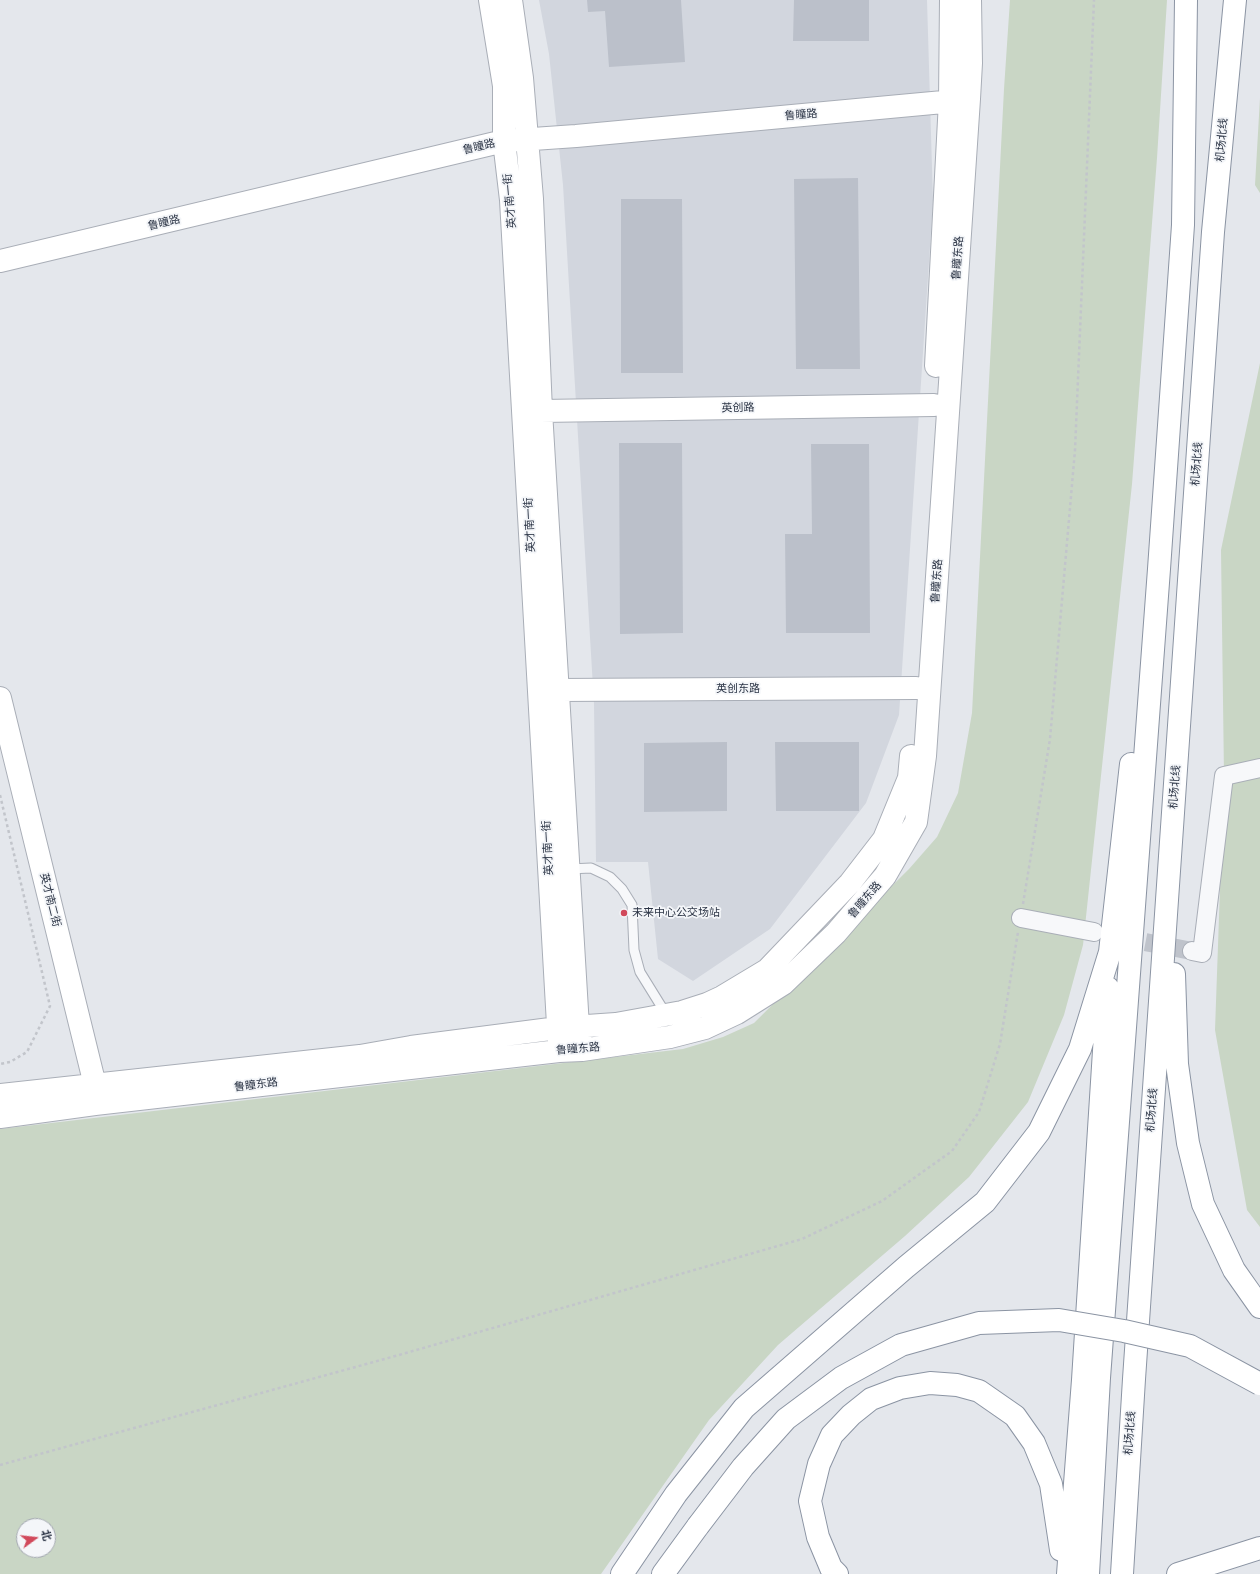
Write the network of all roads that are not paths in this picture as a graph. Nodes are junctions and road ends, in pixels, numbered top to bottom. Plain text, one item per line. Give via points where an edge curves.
1 (490, 0) edge
2 (511, 0) edge
3 (951, 0) edge
4 (970, 0) edge
5 (1186, 0) edge
6 (1235, 0) edge
7 (959, 100) junction
8 (526, 140) junction
9 (504, 142) junction
10 (0, 261) edge
11 (934, 405) junction
12 (541, 411) junction
13 (1159, 569) junction
14 (916, 688) junction
15 (559, 690) junction
16 (0, 698) edge
17 (1260, 768) edge
18 (1171, 839) junction
19 (569, 869) junction
20 (1021, 918) dead end
21 (1094, 932) dead end
22 (1192, 951) dead end
23 (1110, 952) junction
24 (667, 1015) junction
25 (568, 1028) junction
26 (559, 1050) junction
27 (582, 1050) junction
28 (95, 1094) junction
29 (0, 1095) edge
30 (0, 1117) edge
31 (1260, 1307) edge
32 (1091, 1379) junction
33 (1260, 1384) edge
34 (1260, 1548) edge
35 (622, 1574) edge
36 (663, 1574) edge
37 (837, 1574) edge
38 (1065, 1574) edge
39 (1068, 1574) edge
40 (1088, 1574) edge
41 (1122, 1574) edge
42 (1178, 1574) edge

1 - 9 main road, 英才南一街 via 504,86
2 - 8 main road, 英才南一街 via 522,78
3 - 7 main road, 鲁瞳东路
4 - 7 main road, 鲁瞳东路 via 971,63
5 - 13 main road via 1183,225
6 - 18 main road, 机场北线 via 1213,232
7 - 8 main road, 鲁瞳路
7 - 11 main road, 鲁瞳东路
7 - 27 main road, 鲁瞳东路 via 925,756 916,822 885,876 836,933 783,984 737,1013 705,1028 670,1037
8 - 9 main road, 鲁瞳路
8 - 12 main road, 英才南一街 via 532,199
9 - 10 main road, 鲁瞳路
9 - 25 main road, 英才南一街 via 512,208
11 - 12 main road, 英创路
11 - 14 main road, 鲁瞳东路
12 - 15 main road, 英才南一街
13 - 23 main road via 1126,800
13 - 32 main road
14 - 15 main road, 英创东路
14 - 24 main road, 鲁瞳东路 via 909,778 884,839 855,877 767,970 707,1004
15 - 19 main road, 英才南一街
16 - 28 main road, 英才南二街
17 - 22 street via 1224,776 1202,953
18 - 31 main road via 1177,1064 1188,1143 1203,1204 1234,1270
18 - 41 main road, 机场北线
19 - 24 lane via 591,868 610,877 622,889 632,905 634,950 640,972
19 - 25 main road, 英才南一街
20 - 21 street
23 - 32 main road
23 - 35 main road via 1080,1049 1039,1132 984,1202 744,1408 676,1494
24 - 25 main road, 鲁瞳东路 via 616,1024
25 - 26 main road, 英才南一街
25 - 27 main road, 英才南一街
25 - 28 main road, 鲁瞳东路 via 411,1047
26 - 27 main road, 鲁瞳东路
26 - 28 main road, 鲁瞳东路
28 - 29 main road, 鲁瞳东路
28 - 30 main road, 鲁瞳东路
32 - 39 main road
32 - 40 main road
33 - 36 main road, bridge via 1190,1346 1131,1332 1059,1320 979,1323 901,1345 841,1378 786,1419 743,1466
34 - 42 main road
37 - 38 main road via 831,1568 818,1537 810,1501 819,1464 832,1435 871,1399 900,1388 930,1383 957,1385 979,1391 1015,1416 1034,1444 1051,1484

